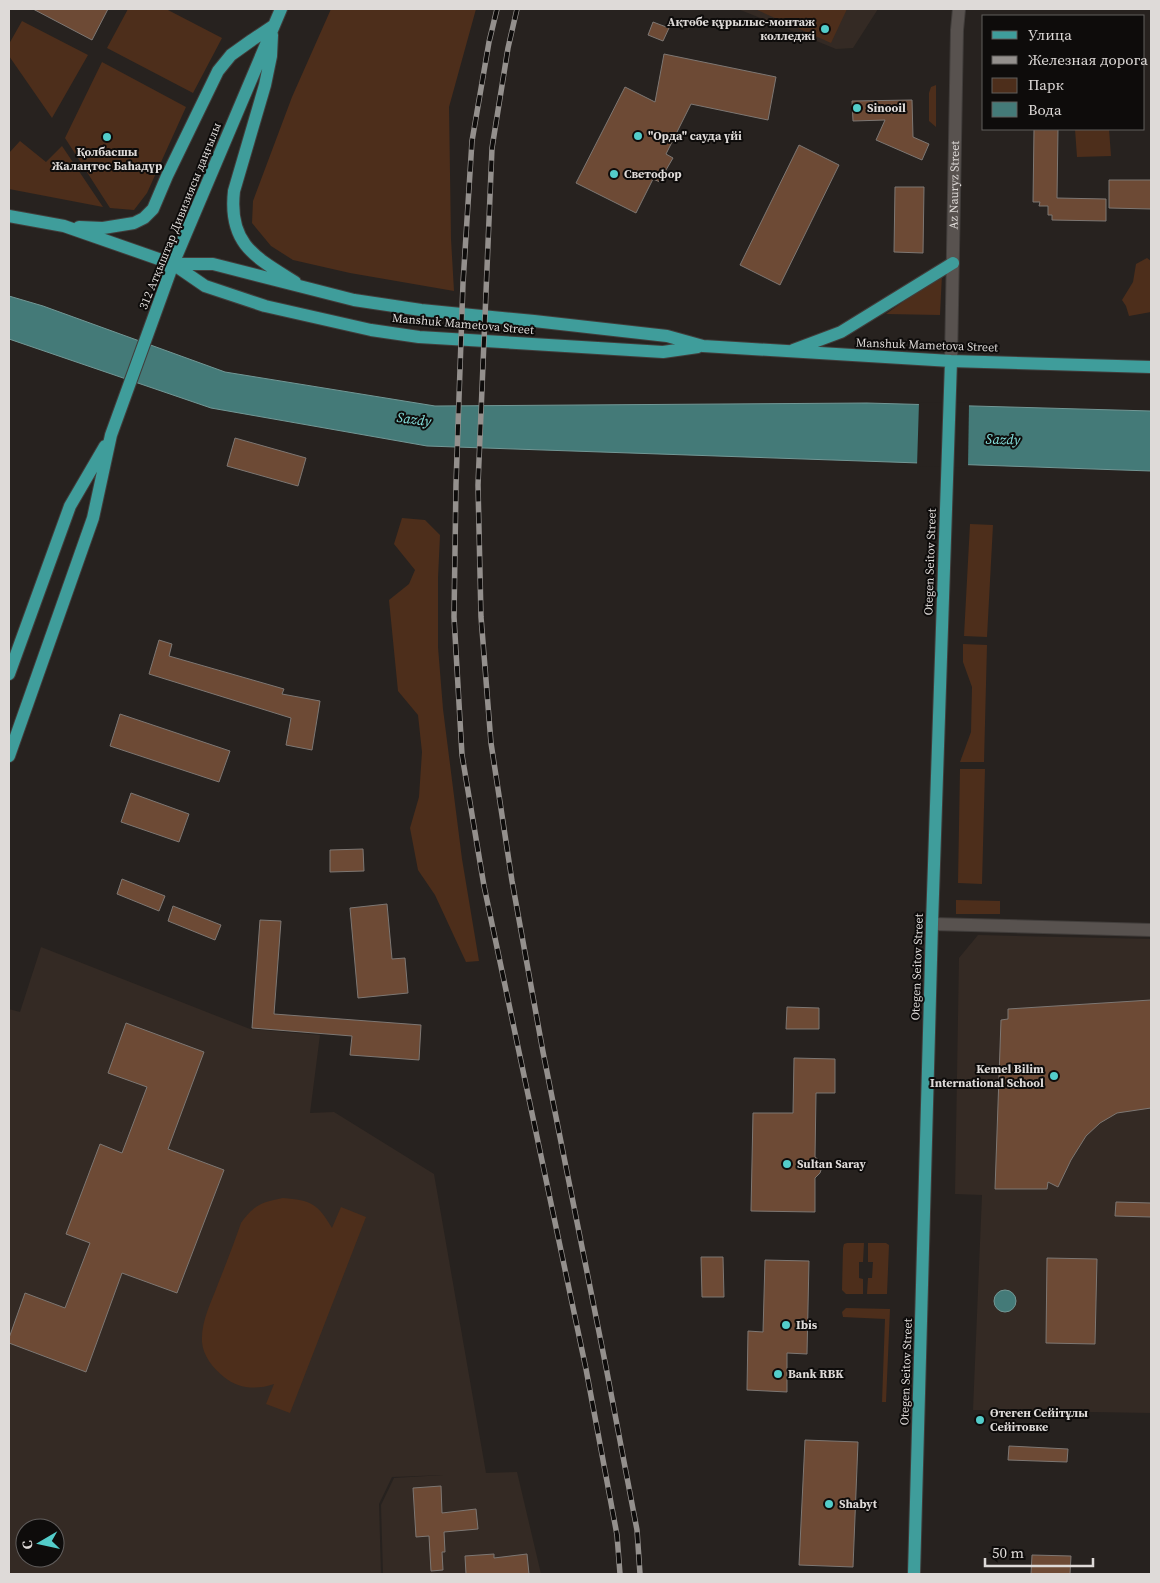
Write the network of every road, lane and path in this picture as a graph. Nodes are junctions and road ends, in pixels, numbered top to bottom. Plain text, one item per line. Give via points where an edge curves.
1 (281, 9) edge
2 (959, 9) edge
3 (273, 26) junction
4 (9, 216) edge
5 (64, 226) junction
6 (953, 263) junction
7 (173, 264) junction
8 (303, 287) junction
9 (703, 346) junction
10 (789, 352) junction
11 (951, 361) junction
12 (1151, 367) edge
13 (111, 436) junction
14 (9, 674) edge
15 (9, 756) edge
16 (932, 924) junction
17 (1151, 930) edge
18 (914, 1574) edge

1 - 3 main road, 312 Атқыштар Дивизиясы даңғылы
2 - 6 street, Az Nauryz Street
3 - 5 main road via 232,55 218,71 153,209 144,218 119,227
3 - 7 main road, 312 Атқыштар Дивизиясы даңғылы
3 - 8 main road via 265,85 234,191 233,219 244,244 266,264
4 - 5 main road, Manshuk Mametova Street
5 - 7 main road, Manshuk Mametova Street
6 - 10 main road via 841,332
6 - 11 street, Az Nauryz Street
7 - 8 main road, Manshuk Mametova Street via 213,264
7 - 9 main road, Manshuk Mametova Street via 206,286 265,306 419,337 664,352
7 - 13 main road, 312 Атқыштар Дивизиясы даңғылы
8 - 9 main road, Manshuk Mametova Street via 354,300 421,310 667,336
9 - 10 main road, Manshuk Mametova Street
10 - 11 main road, Manshuk Mametova Street
11 - 12 main road, Manshuk Mametova Street
11 - 16 main road, Otegen Seitov Street
13 - 14 main road, 312 Атқыштар Дивизиясы даңғылы via 70,506
13 - 15 main road, 312 Атқыштар Дивизиясы даңғылы via 93,518
16 - 17 street
16 - 18 main road, Otegen Seitov Street

